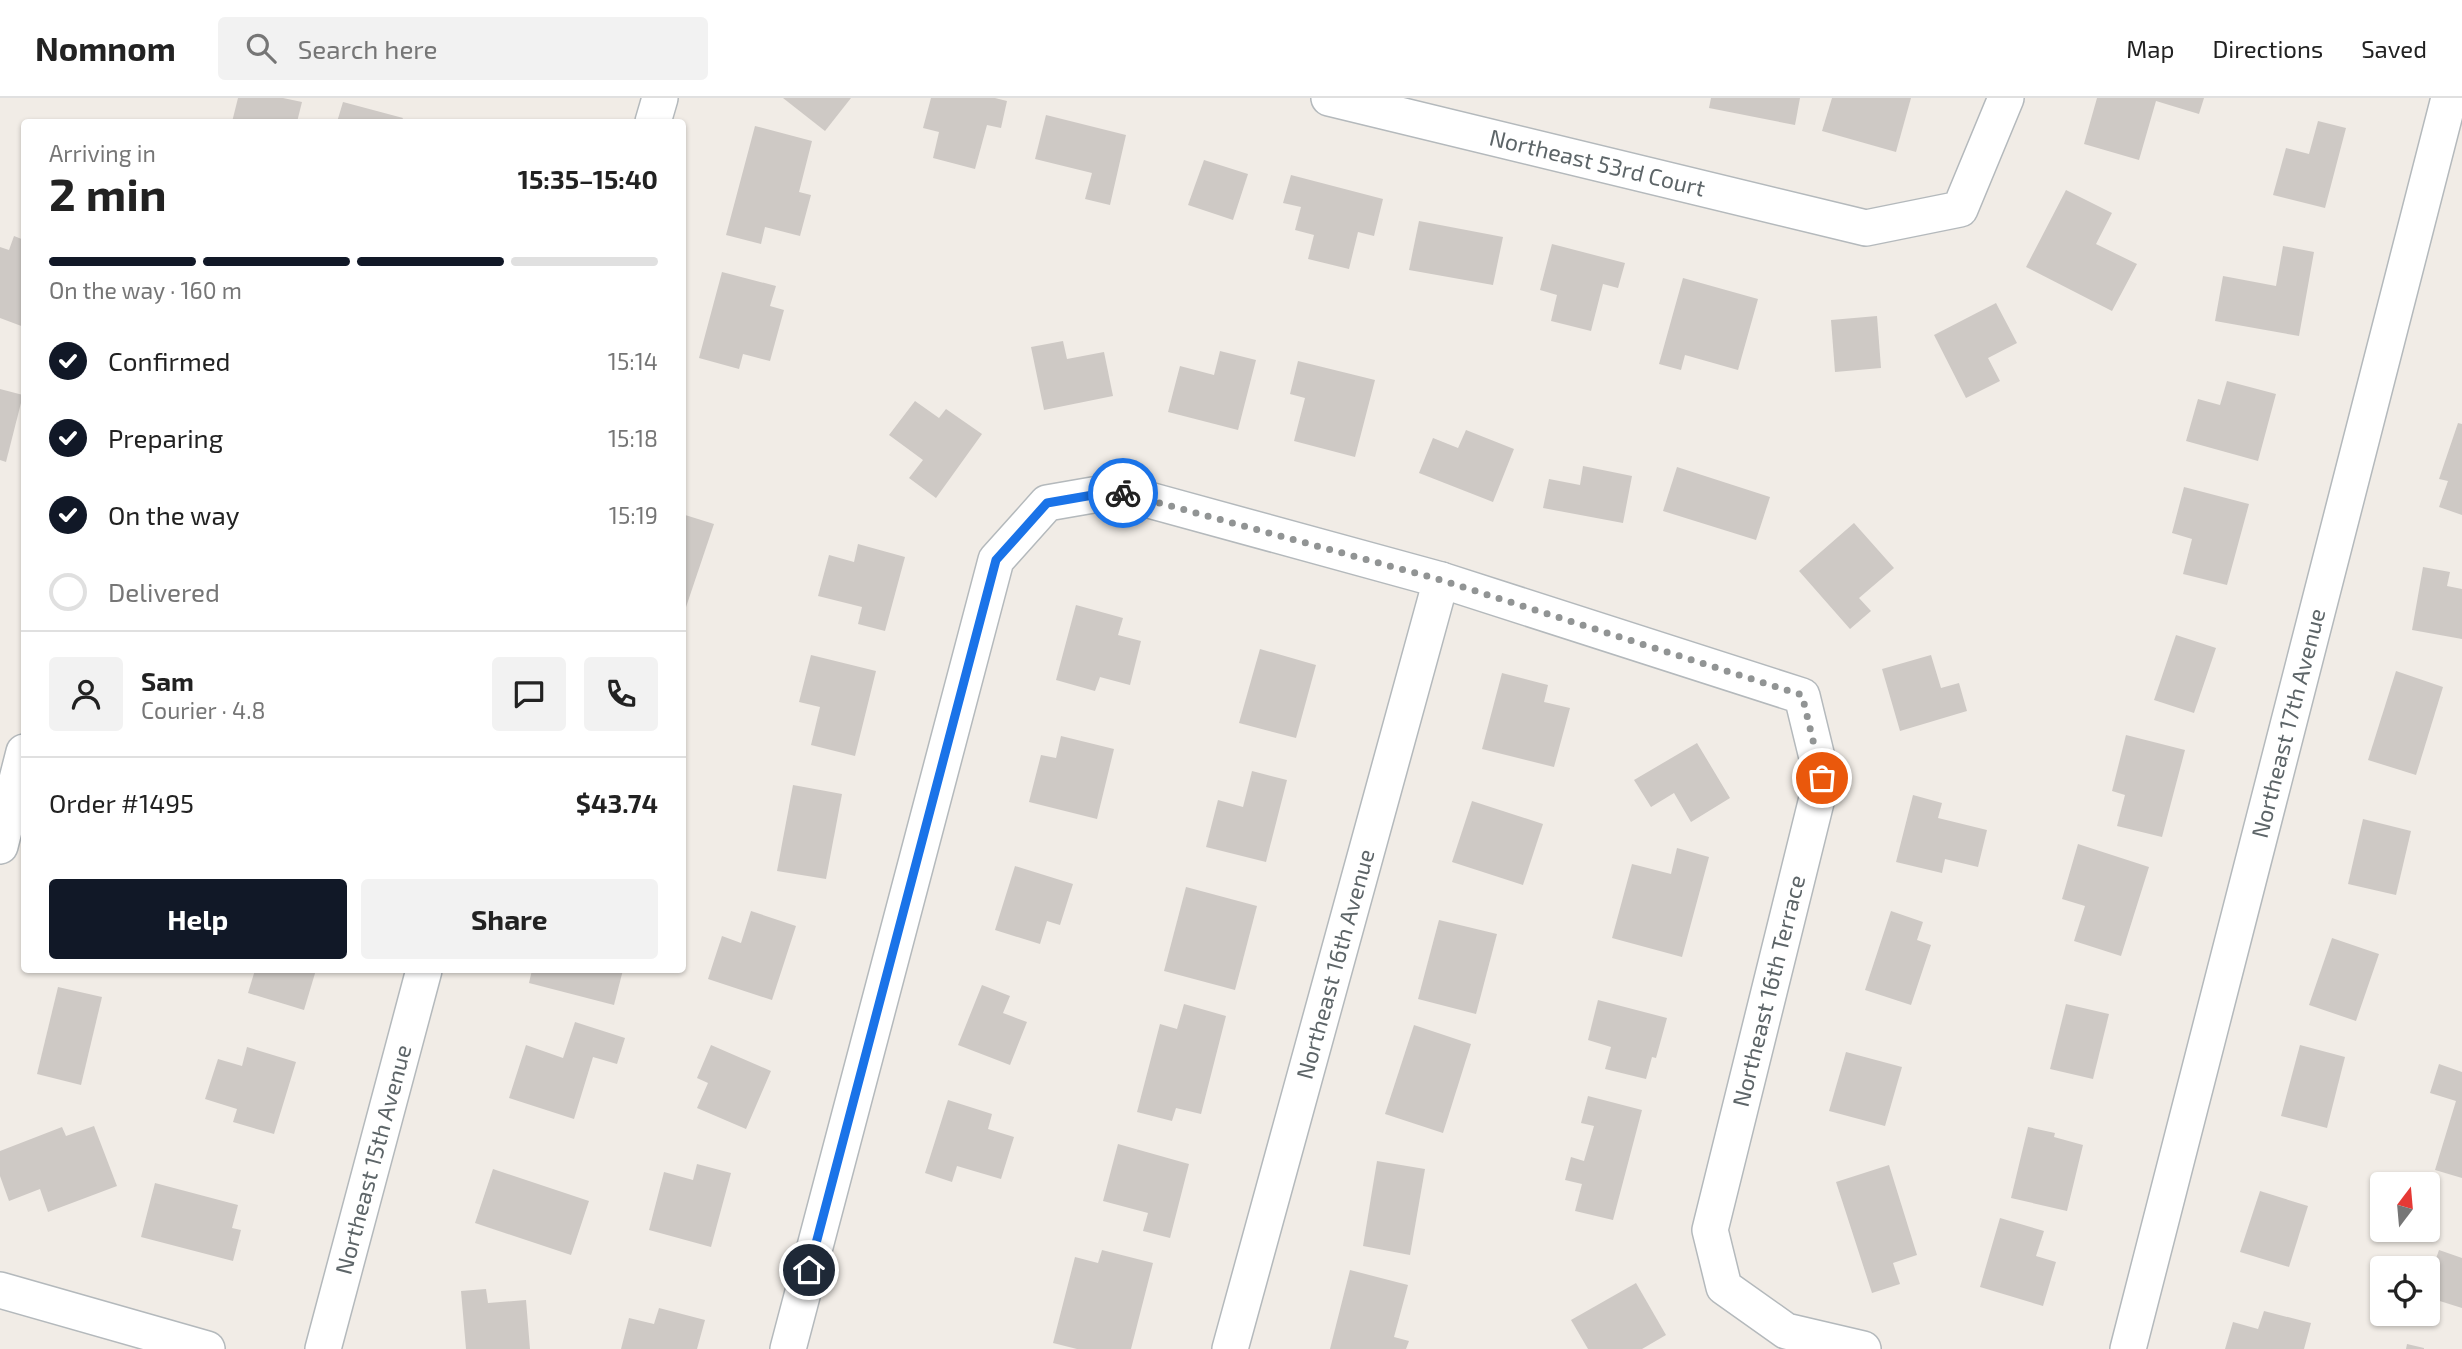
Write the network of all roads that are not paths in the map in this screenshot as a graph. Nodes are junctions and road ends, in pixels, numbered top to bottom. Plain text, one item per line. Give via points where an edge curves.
1 (660, 98) edge
2 (1329, 98) edge
3 (2006, 98) edge
4 (2449, 98) edge
5 (654, 119) edge
6 (1441, 580) junction
7 (21, 764) edge
8 (0, 846) edge
9 (423, 973) edge
10 (0, 1290) edge
11 (207, 1349) edge
12 (323, 1349) edge
13 (788, 1349) edge
14 (1230, 1349) edge
15 (1863, 1349) edge
16 (2128, 1349) edge

1 - 5 street
2 - 3 street, Northeast 53rd Court via 1866,228 1960,209
4 - 16 street, Northeast 17th Avenue
6 - 13 street via 1116,491 1047,503 996,560
6 - 14 street, Northeast 16th Avenue
6 - 15 street, Northeast 16th Terrace via 1802,695 1822,778 1710,1230 1724,1287 1786,1331
7 - 8 street
9 - 12 street, Northeast 15th Avenue
10 - 11 street

